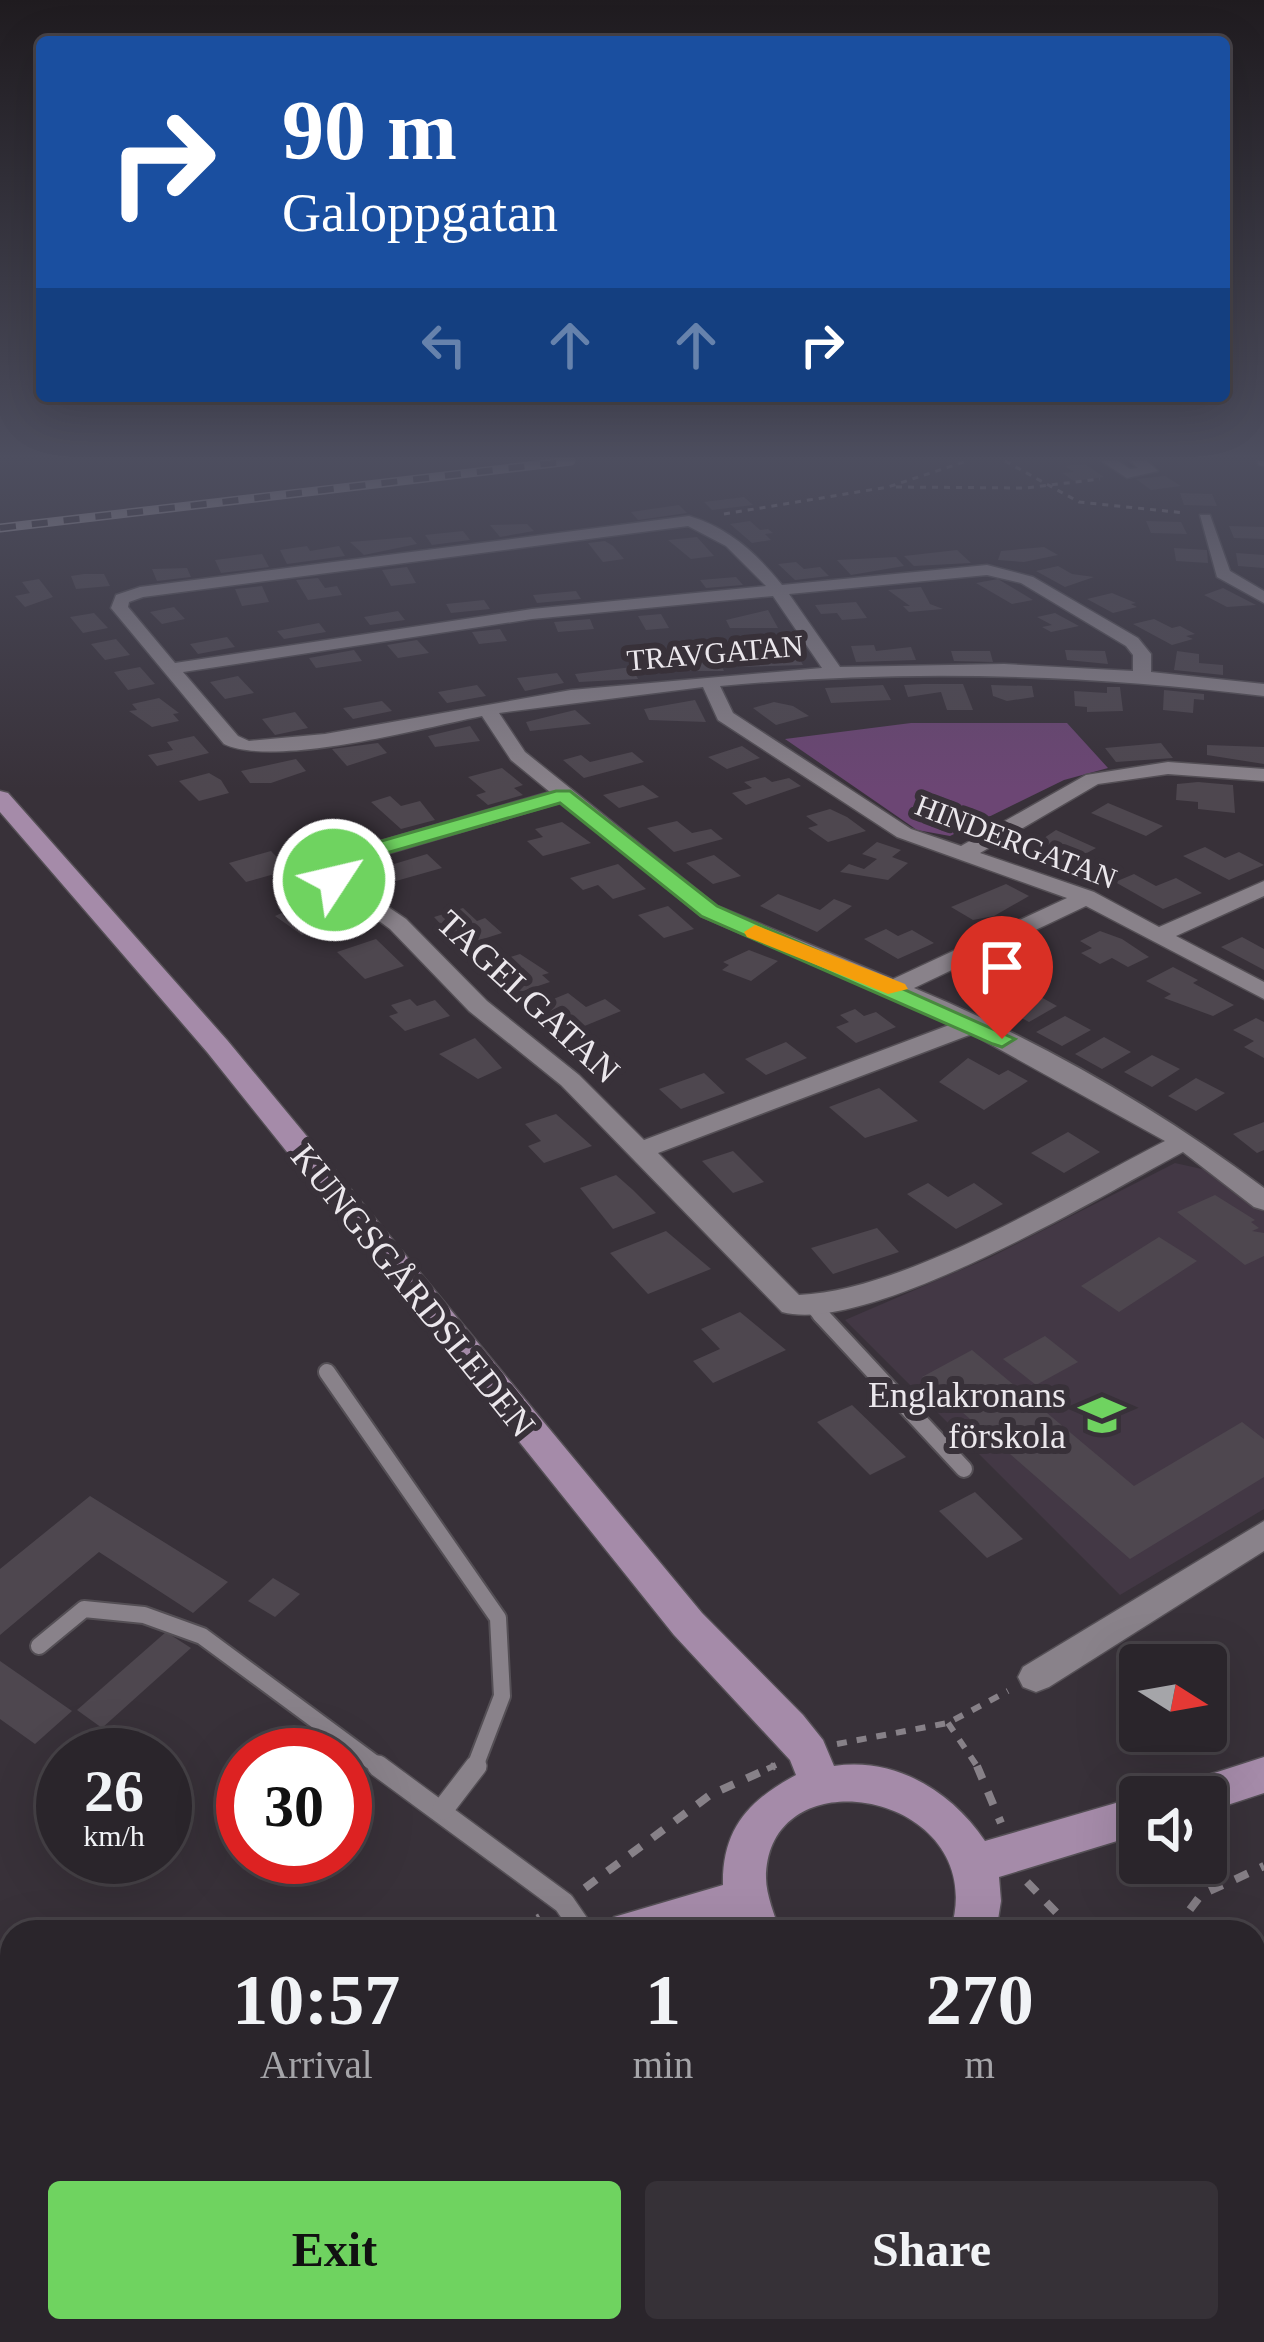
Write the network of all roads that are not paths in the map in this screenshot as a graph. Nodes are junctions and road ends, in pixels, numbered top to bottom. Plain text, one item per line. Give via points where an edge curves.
1 (308, 570) edge
2 (756, 570) edge
3 (1222, 570) edge
4 (780, 593) junction
5 (1264, 598) edge
6 (168, 669) junction
7 (835, 673) junction
8 (1142, 676) junction
9 (710, 683) junction
10 (1264, 690) edge
11 (486, 708) junction
12 (1264, 775) edge
13 (563, 795) junction
14 (0, 799) edge
15 (962, 854) junction
16 (1264, 888) edge
17 (1086, 897) junction
18 (1161, 934) junction
19 (894, 988) junction
20 (1264, 992) edge
21 (973, 1025) junction
22 (1185, 1141) junction
23 (639, 1151) junction
24 (1264, 1201) edge
25 (803, 1306) junction
26 (327, 1372) dead end
27 (964, 1468) dead end
28 (1264, 1534) edge
29 (39, 1646) dead end
30 (1036, 1677) dead end
31 (1264, 1775) edge
32 (820, 1784) junction
33 (1227, 1787) edge
34 (443, 1809) junction
35 (1119, 1822) edge
36 (974, 1862) junction
37 (750, 1915) edge
38 (576, 1920) edge
39 (715, 1920) edge
40 (975, 1920) edge

1 - 6 street via 122,599 119,608
2 - 4 street
3 - 5 street
4 - 6 street via 532,614
4 - 7 street
4 - 8 street via 1010,573 1137,645
6 - 11 street, TRAVGATAN via 246,747
7 - 8 street, TRAVGATAN
7 - 9 street, TRAVGATAN
8 - 10 street, TRAVGATAN
9 - 11 street, TRAVGATAN
9 - 15 street, HINDERGATAN via 725,716 904,833
11 - 13 street via 518,756
12 - 15 street via 1168,768 1093,778
13 - 19 street via 709,911
13 - 23 street, TAGELGATAN via 351,857 334,880 398,923
14 - 32 main road, KUNGSGÅRDSLEDEN via 218,1046 688,1624 789,1726
15 - 17 street, HINDERGATAN
16 - 18 street
17 - 18 street, HINDERGATAN
17 - 19 street
18 - 20 street, HINDERGATAN
19 - 21 street
21 - 22 street
21 - 23 street
22 - 24 street
22 - 25 street via 972,1250
23 - 25 street, TAGELGATAN
25 - 27 lane
26 - 34 lane via 498,1618 505,1686 495,1730
28 - 30 street
29 - 34 lane via 84,1609 144,1616 202,1636
31 - 33 main road
32 - 36 main road via 859,1781 920,1800 952,1827
32 - 37 main road via 760,1822 742,1876
34 - 38 lane
35 - 36 main road
36 - 40 main road
37 - 39 main road

